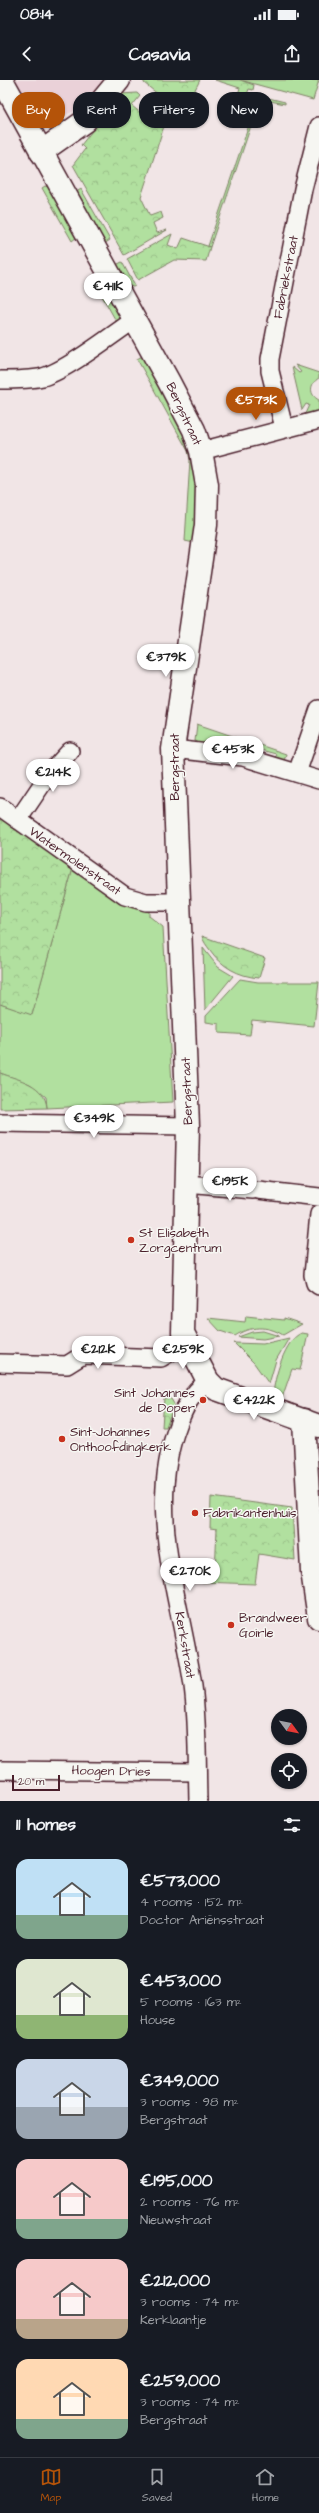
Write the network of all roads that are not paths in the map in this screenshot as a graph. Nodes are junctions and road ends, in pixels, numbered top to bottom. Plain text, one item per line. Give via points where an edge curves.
1 (2, 80) edge
2 (119, 80) edge
3 (319, 126) edge
4 (41, 152) junction
5 (134, 320) junction
6 (0, 380) edge
7 (319, 420) edge
8 (284, 428) junction
9 (201, 451) junction
10 (319, 709) edge
11 (173, 749) junction
12 (70, 751) dead end
13 (307, 776) edge
14 (0, 807) edge
15 (18, 820) junction
16 (179, 902) junction
17 (0, 1123) edge
18 (188, 1126) junction
19 (187, 1184) junction
20 (319, 1197) edge
21 (319, 1214) edge
22 (319, 1286) edge
23 (187, 1342) junction
24 (0, 1363) edge
25 (208, 1381) junction
26 (311, 1423) edge
27 (319, 1618) edge
28 (0, 1770) edge
29 (197, 1772) junction
30 (198, 1801) edge

1 - 4 street, Bergstraat
2 - 4 street via 85,121
3 - 8 street, Fabriekstraat via 303,189 270,359 272,382
4 - 5 street, Bergstraat
5 - 6 street via 63,367 44,376 25,380
5 - 9 street, Bergstraat via 194,430
7 - 8 street
8 - 9 street
9 - 11 street, Bergstraat via 207,485 206,525
10 - 13 street
11 - 13 street via 243,757
11 - 16 street, Bergstraat
12 - 15 street via 49,774
14 - 15 street, Watermolenstraat
15 - 16 street, Watermolenstraat via 125,896 146,902
16 - 18 street, Bergstraat
17 - 18 street
18 - 19 street, Bergstraat
19 - 20 street
19 - 23 street, Bergstraat via 183,1324
21 - 22 street via 313,1275 315,1283
23 - 24 street via 161,1358 83,1355 67,1365
23 - 25 street, Bergstraat
25 - 26 street via 216,1389
25 - 29 street, Kerkstraat via 187,1401 173,1438 165,1510 168,1548 193,1685
26 - 27 street via 312,1571
28 - 29 street, Hoogen Dries
29 - 30 street, Kerkstraat

